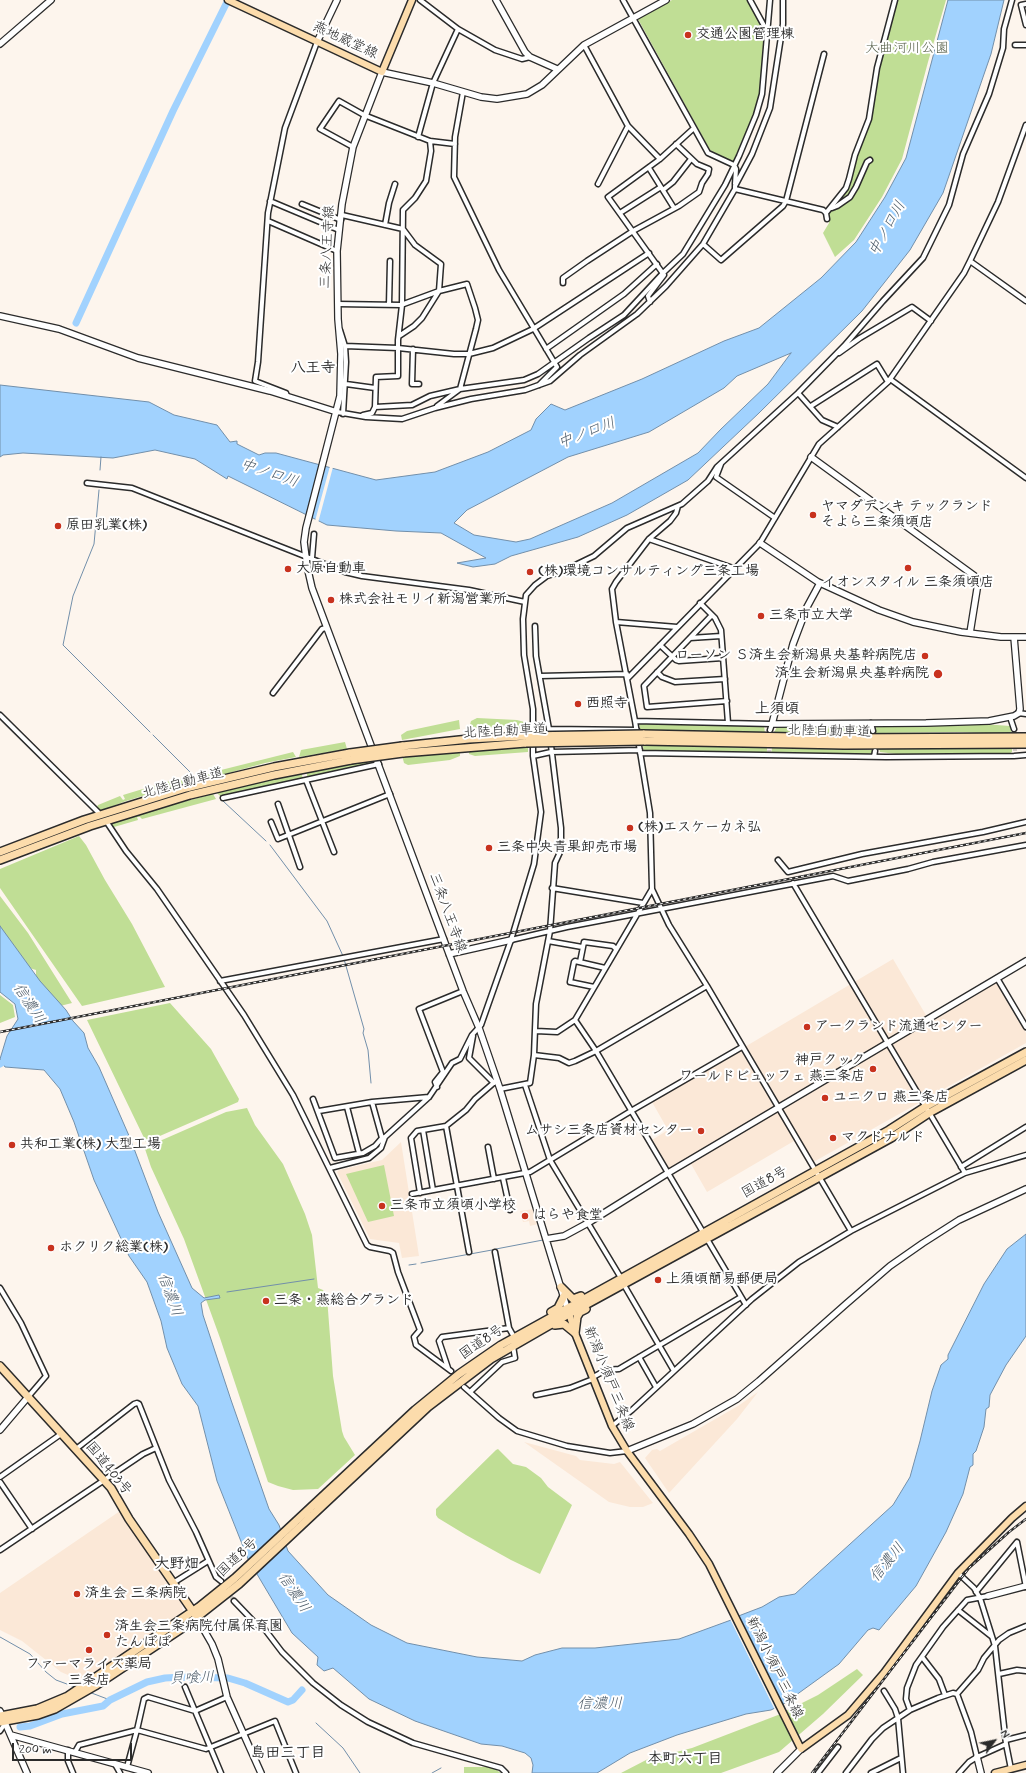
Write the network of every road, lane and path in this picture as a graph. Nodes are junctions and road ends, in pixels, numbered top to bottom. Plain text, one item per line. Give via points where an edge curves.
1 (51, 0) edge
2 (228, 0) edge
3 (338, 0) edge
4 (412, 0) edge
5 (420, 0) edge
6 (496, 0) edge
7 (623, 0) edge
8 (666, 0) edge
9 (750, 0) edge
10 (770, 0) edge
11 (783, 0) edge
12 (895, 0) edge
13 (1012, 0) edge
14 (1026, 4) edge
15 (633, 18) junction
16 (1026, 25) edge
17 (458, 29) junction
18 (768, 33) junction
19 (317, 42) junction
20 (0, 44) edge
21 (584, 45) junction
22 (1015, 45) dead end
23 (1026, 45) edge
24 (824, 54) dead end
25 (530, 57) junction
26 (557, 69) junction
27 (382, 72) junction
28 (433, 83) junction
29 (463, 92) junction
30 (364, 115) junction
31 (1026, 125) edge
32 (628, 126) junction
33 (694, 128) junction
34 (418, 137) junction
35 (430, 141) junction
36 (455, 144) junction
37 (676, 144) junction
38 (353, 147) junction
39 (660, 159) junction
40 (691, 159) junction
41 (870, 160) dead end
42 (734, 165) junction
43 (649, 168) junction
44 (395, 184) dead end
45 (598, 184) dead end
46 (735, 188) junction
47 (662, 189) junction
48 (270, 201) junction
49 (786, 201) junction
50 (302, 204) dead end
51 (674, 208) junction
52 (831, 208) junction
53 (620, 213) junction
54 (826, 213) junction
55 (341, 217) junction
56 (827, 219) dead end
57 (268, 221) junction
58 (385, 225) junction
59 (403, 229) junction
60 (339, 230) junction
61 (633, 231) junction
62 (703, 244) junction
63 (337, 251) junction
64 (649, 253) junction
65 (390, 261) dead end
66 (970, 261) junction
67 (657, 264) junction
68 (663, 273) junction
69 (563, 283) dead end
70 (439, 291) junction
71 (650, 302) junction
72 (1026, 302) edge
73 (338, 304) junction
74 (402, 305) junction
75 (388, 306) junction
76 (0, 315) edge
77 (931, 321) junction
78 (338, 326) junction
79 (533, 329) junction
80 (399, 336) junction
81 (345, 346) junction
82 (398, 348) junction
83 (413, 349) junction
84 (546, 350) junction
85 (470, 354) junction
86 (834, 356) junction
87 (554, 362) junction
88 (889, 380) junction
89 (346, 384) junction
90 (419, 384) dead end
91 (538, 386) junction
92 (375, 388) junction
93 (460, 389) junction
94 (798, 393) junction
95 (288, 397) junction
96 (811, 406) junction
97 (375, 407) junction
98 (436, 408) junction
99 (337, 412) junction
100 (343, 414) junction
101 (362, 416) junction
102 (838, 427) junction
103 (811, 457) junction
104 (722, 462) junction
105 (1026, 478) edge
106 (87, 482) dead end
107 (678, 506) junction
108 (775, 518) junction
109 (314, 534) dead end
110 (649, 539) junction
111 (760, 543) junction
112 (305, 556) junction
113 (312, 558) junction
114 (733, 568) junction
115 (820, 583) junction
116 (525, 602) junction
117 (700, 604) junction
118 (712, 615) junction
119 (616, 622) junction
120 (535, 626) dead end
121 (326, 628) junction
122 (677, 628) junction
123 (970, 633) junction
124 (721, 636) junction
125 (1014, 637) junction
126 (1026, 637) edge
127 (689, 638) junction
128 (660, 645) junction
129 (672, 656) junction
130 (723, 658) junction
131 (657, 672) junction
132 (540, 676) junction
133 (627, 677) junction
134 (725, 679) junction
135 (273, 693) dead end
136 (727, 701) junction
137 (1018, 713) junction
138 (1026, 714) edge
139 (0, 715) edge
140 (1010, 717) junction
141 (635, 721) junction
142 (728, 723) junction
143 (871, 723) junction
144 (772, 724) junction
145 (549, 729) junction
146 (1014, 729) tunnel mouth
147 (770, 730) tunnel mouth
148 (872, 731) dead end
149 (640, 732) junction
150 (1026, 737) edge
151 (526, 739) junction
152 (1026, 744) edge
153 (875, 750) dead end
154 (640, 751) junction
155 (551, 752) junction
156 (1026, 755) edge
157 (534, 756) junction
158 (350, 757) junction
159 (874, 757) junction
160 (379, 764) junction
161 (306, 780) junction
162 (390, 794) junction
163 (223, 798) dead end
164 (278, 804) dead end
165 (98, 812) dead end
166 (270, 822) dead end
167 (322, 822) junction
168 (1026, 822) edge
169 (108, 824) dead end
170 (289, 835) junction
171 (1026, 845) edge
172 (0, 852) edge
173 (334, 852) dead end
174 (0, 860) edge
175 (778, 860) dead end
176 (300, 867) dead end
177 (793, 883) junction
178 (552, 888) junction
179 (652, 889) junction
180 (643, 903) junction
181 (661, 908) junction
182 (636, 913) junction
183 (550, 931) junction
184 (444, 939) junction
185 (511, 940) junction
186 (548, 941) junction
187 (582, 947) junction
188 (616, 949) junction
189 (449, 954) junction
190 (1026, 961) edge
191 (580, 962) junction
192 (605, 968) junction
193 (997, 978) junction
194 (220, 981) junction
195 (706, 986) junction
196 (594, 987) junction
197 (463, 991) junction
198 (575, 1020) junction
199 (1026, 1027) edge
200 (479, 1028) junction
201 (536, 1032) junction
202 (472, 1035) junction
203 (888, 1044) junction
204 (742, 1047) junction
205 (596, 1052) junction
206 (1026, 1052) edge
207 (534, 1055) junction
208 (1026, 1060) edge
209 (495, 1082) junction
210 (525, 1085) junction
211 (437, 1087) junction
212 (500, 1089) junction
213 (430, 1097) junction
214 (313, 1099) dead end
215 (372, 1102) junction
216 (347, 1106) junction
217 (778, 1109) junction
218 (927, 1110) junction
219 (318, 1111) junction
220 (631, 1111) junction
221 (446, 1126) junction
222 (1026, 1127) edge
223 (423, 1130) junction
224 (384, 1138) junction
225 (488, 1147) dead end
226 (359, 1153) junction
227 (1026, 1155) edge
228 (550, 1160) junction
229 (961, 1167) junction
230 (330, 1168) junction
231 (815, 1170) junction
232 (668, 1173) junction
233 (965, 1173) junction
234 (526, 1174) junction
235 (504, 1178) junction
236 (819, 1178) junction
237 (494, 1180) junction
238 (456, 1186) junction
239 (1026, 1189) edge
240 (433, 1190) junction
241 (420, 1193) junction
242 (412, 1194) dead end
243 (510, 1210) dead end
244 (588, 1223) junction
245 (851, 1231) junction
246 (703, 1233) junction
247 (546, 1239) junction
248 (707, 1240) junction
249 (469, 1252) dead end
250 (495, 1252) dead end
251 (622, 1281) junction
252 (606, 1286) junction
253 (561, 1287) junction
254 (0, 1288) edge
255 (564, 1296) junction
256 (601, 1297) junction
257 (741, 1297) junction
258 (746, 1305) junction
259 (568, 1311) junction
260 (538, 1324) junction
261 (509, 1328) junction
262 (575, 1333) junction
263 (533, 1334) junction
264 (514, 1337) junction
265 (659, 1345) junction
266 (513, 1346) junction
267 (639, 1357) junction
268 (0, 1366) edge
269 (674, 1371) junction
270 (593, 1379) junction
271 (464, 1387) dead end
272 (656, 1387) junction
273 (442, 1391) junction
274 (470, 1392) junction
275 (536, 1394) dead end
276 (28, 1397) junction
277 (612, 1426) junction
278 (0, 1430) edge
279 (61, 1434) junction
280 (156, 1448) junction
281 (76, 1449) junction
282 (627, 1451) junction
283 (0, 1477) edge
284 (105, 1481) junction
285 (0, 1482) edge
286 (1026, 1506) edge
287 (32, 1529) junction
288 (0, 1550) edge
289 (208, 1561) junction
290 (958, 1573) junction
291 (221, 1581) tunnel mouth
292 (173, 1583) junction
293 (1026, 1586) edge
294 (976, 1592) junction
295 (988, 1596) joint
296 (980, 1598) junction
297 (234, 1601) tunnel mouth
298 (958, 1610) junction
299 (195, 1615) junction
300 (1026, 1626) edge
301 (992, 1636) junction
302 (995, 1646) junction
303 (922, 1657) junction
304 (1026, 1671) edge
305 (999, 1674) junction
306 (185, 1687) dead end
307 (884, 1691) dead end
308 (957, 1694) junction
309 (945, 1695) junction
310 (227, 1697) junction
311 (195, 1710) junction
312 (910, 1710) junction
313 (2, 1717) edge
314 (898, 1718) junction
315 (138, 1730) junction
316 (0, 1731) edge
317 (244, 1733) junction
318 (11, 1735) junction
319 (1026, 1735) edge
320 (1006, 1742) junction
321 (800, 1747) junction
322 (838, 1747) dead end
323 (211, 1748) junction
324 (68, 1750) junction
325 (75, 1752) junction
326 (977, 1757) junction
327 (901, 1758) junction
328 (115, 1764) junction
329 (1026, 1765) edge
330 (127, 1767) junction
331 (1011, 1769) junction
332 (26, 1773) edge
333 (73, 1773) edge
334 (120, 1773) edge
335 (148, 1773) edge
336 (222, 1773) edge
337 (261, 1773) edge
338 (296, 1773) edge
339 (506, 1773) edge
340 (777, 1773) edge
341 (818, 1773) edge
342 (846, 1773) edge
343 (870, 1773) edge
344 (904, 1773) edge
345 (959, 1773) edge
346 (981, 1773) edge
347 (995, 1773) edge

1 - 20 street
2 - 19 main road, 燕地蔵堂線
3 - 19 street
4 - 27 main road, 燕地蔵堂線
5 - 17 street
6 - 25 street
7 - 15 street
8 - 15 street
9 - 18 street
10 - 18 street
11 - 46 street via 783,24 770,108
12 - 52 street via 877,68 869,119 846,188
13 - 86 street via 1004,29 1003,48 989,94 963,154 949,205 923,258
14 - 16 street via 1021,5
15 - 21 street
15 - 33 street
17 - 25 street via 496,50 522,59
17 - 28 street
18 - 42 street via 762,94 756,116
19 - 27 main road, 燕地蔵堂線
19 - 48 street via 285,128
21 - 26 street
21 - 32 street
22 - 23 street
24 - 49 street
25 - 26 street
26 - 29 street via 542,85 527,94 497,99
27 - 28 street
27 - 30 street, 三条八王寺線
28 - 29 street
28 - 34 street
29 - 36 street
30 - 34 street
30 - 38 street, 三条八王寺線
30 - 38 street via 339,101 320,129
31 - 66 street via 998,202
32 - 39 street
32 - 45 street
33 - 37 street
33 - 42 street via 708,153
34 - 35 street
35 - 36 street
35 - 59 street via 430,163 426,181 403,210
36 - 79 street via 454,178 499,270
37 - 39 street
37 - 40 street
38 - 55 street, 三条八王寺線
39 - 43 street
40 - 47 street via 673,182
40 - 51 street via 709,169 708,174 696,195
41 - 52 street via 850,197
42 - 46 street via 737,172
42 - 68 street via 690,245
43 - 47 street
43 - 53 street via 608,197
44 - 58 street
46 - 49 street
46 - 62 street
47 - 51 street
47 - 53 street
48 - 57 street
48 - 60 street
49 - 54 street
49 - 62 street via 720,260
50 - 55 street
51 - 61 street
52 - 54 street
53 - 61 street
54 - 56 street
55 - 58 street
55 - 60 street, 三条八王寺線
57 - 63 street
57 - 95 street via 255,381 286,393
58 - 59 street
59 - 70 street via 415,245 441,264
59 - 74 street
60 - 63 street, 三条八王寺線
61 - 64 street
61 - 69 street via 563,278
62 - 71 street
63 - 73 street, 三条八王寺線
64 - 67 street
64 - 79 street
65 - 75 street
66 - 72 street
66 - 77 street
67 - 68 street
67 - 84 street via 624,294
68 - 71 street via 662,280 648,296
68 - 87 street via 624,315
70 - 74 street
70 - 80 street via 422,318
70 - 85 street via 467,284 474,300 478,320
71 - 91 street via 580,355 556,377
73 - 75 street
73 - 78 street, 三条八王寺線
74 - 75 street
74 - 80 street
76 - 95 street via 11,320 59,329 138,358 189,369
77 - 86 street via 912,307
77 - 88 street
78 - 81 street
78 - 99 street, 三条八王寺線 via 341,354
79 - 84 street
79 - 85 street via 507,343
80 - 82 street
81 - 82 street
81 - 89 street
82 - 83 street
82 - 92 street via 398,376 376,377
83 - 85 street
83 - 90 street via 412,384
84 - 87 street
85 - 93 street
86 - 94 street
87 - 91 street via 557,367
87 - 93 street via 538,374 524,380
88 - 96 street via 877,364
88 - 102 street
88 - 105 street
89 - 92 street
89 - 100 street
91 - 98 street
92 - 97 street
93 - 97 street via 430,396 412,405
93 - 98 street
94 - 96 street
94 - 104 street
95 - 99 street
96 - 102 street via 822,420
97 - 101 street via 372,413
98 - 101 street via 402,419
99 - 100 street
99 - 112 street, 三条八王寺線 via 306,528
100 - 101 street
102 - 103 street via 819,444
103 - 108 street
103 - 123 street via 976,577 978,583
104 - 107 street via 708,481
104 - 108 street via 716,477
106 - 112 street via 132,488
107 - 110 street via 670,521
107 - 116 street via 627,528 594,556 547,576 526,595
108 - 111 street
109 - 113 street
110 - 114 street
110 - 119 street via 612,589
111 - 114 street
111 - 115 street
112 - 113 street
112 - 121 street, 三条八王寺線 via 312,588
113 - 116 street via 362,576 469,590
114 - 117 street
115 - 123 street via 858,602 896,616 942,629
115 - 144 street via 807,607 793,644
116 - 157 street via 524,655 533,709
117 - 118 street
117 - 122 street
118 - 124 street via 718,622
118 - 127 street
119 - 122 street
119 - 133 street
120 - 132 street
121 - 135 street via 322,629
121 - 160 street, 三条八王寺線
122 - 128 street
123 - 125 street
124 - 127 street
124 - 130 street
125 - 126 street
125 - 137 street via 1020,709
127 - 129 street
128 - 129 street
128 - 133 street
129 - 130 street via 679,661
129 - 131 street
130 - 134 street
131 - 134 street via 675,682
131 - 136 street via 644,686 647,707
132 - 133 street
132 - 145 street
133 - 141 street
134 - 136 street
136 - 142 street
137 - 138 street
137 - 140 street
139 - 165 street
140 - 143 street via 989,721
140 - 146 street
141 - 142 street
141 - 149 street
142 - 144 street
143 - 144 street
143 - 148 street
144 - 147 street
145 - 149 street
145 - 155 street
149 - 150 highway, 北陸自動車道 via 844,738
149 - 151 highway, 北陸自動車道, bridge
149 - 154 street
151 - 152 highway, 北陸自動車道, bridge via 844,745
151 - 158 highway, 北陸自動車道, bridge via 476,738
153 - 159 street
154 - 155 street
154 - 159 street
154 - 179 street via 650,813
155 - 157 street
155 - 178 street via 561,836 561,850 555,863
156 - 159 street
157 - 185 street via 541,812 534,864
158 - 172 highway, 北陸自動車道 via 232,776 146,799
158 - 174 highway, 北陸自動車道 via 219,787 148,807
160 - 161 street
160 - 162 street, 三条八王寺線
161 - 163 street
161 - 167 street
162 - 167 street
162 - 184 street, 三条八王寺線
164 - 170 street
166 - 170 street via 278,840
167 - 170 street
167 - 173 street
168 - 175 street via 862,854 788,872
169 - 194 street via 157,889
170 - 176 street
171 - 177 street via 848,881 833,876
177 - 181 street
177 - 203 street
178 - 180 street
178 - 183 street
179 - 180 street
179 - 181 street
180 - 182 street
181 - 182 street
181 - 195 street
182 - 183 street
182 - 188 street
183 - 185 street
183 - 186 street
184 - 189 street, 三条八王寺線
184 - 194 street
185 - 189 street
185 - 200 street
186 - 187 street
186 - 201 street via 536,1004
187 - 188 street via 586,941 613,946
187 - 191 street
188 - 192 street
189 - 197 street, 三条八王寺線
190 - 193 street
191 - 192 street
191 - 196 street via 574,962 570,982
192 - 196 street
193 - 199 street
193 - 203 street
194 - 230 street via 293,1095
195 - 204 street
195 - 205 street
196 - 198 street
197 - 200 street, 三条八王寺線
197 - 211 street via 419,1009 443,1072 435,1082
198 - 201 street via 557,1032
198 - 205 street
200 - 202 street
200 - 209 street, 三条八王寺線
201 - 207 street
202 - 209 street via 469,1058
202 - 211 street via 460,1059 452,1063
203 - 217 street
203 - 218 street
204 - 217 street
204 - 220 street
205 - 207 street via 569,1063 559,1058
205 - 220 street
206 - 218 highway, 国道8号
207 - 210 street via 530,1083
208 - 218 highway, 国道8号
209 - 212 street, 三条八王寺線
209 - 221 street
210 - 212 street
210 - 228 street
211 - 213 street
212 - 234 street, 三条八王寺線
213 - 215 street
213 - 224 street
214 - 219 street
215 - 216 street
215 - 224 street
216 - 219 street
216 - 226 street
217 - 231 street
217 - 232 street
218 - 229 street
218 - 231 highway, 国道8号
218 - 236 highway, 国道8号 via 891,1138
219 - 226 street via 335,1158
220 - 228 street
220 - 232 street
221 - 223 street
221 - 238 street
222 - 229 street
223 - 240 street
223 - 241 street via 414,1133 411,1138
224 - 226 street via 375,1146
224 - 230 street via 381,1148 369,1158
225 - 237 street
227 - 233 street
228 - 234 street
228 - 244 street
229 - 233 street
230 - 261 street via 367,1245 393,1253 420,1330 414,1337 416,1345 449,1370 438,1341 442,1337
231 - 236 street
231 - 246 highway, 国道8号
232 - 244 street
232 - 246 street
233 - 245 street
234 - 235 street
234 - 247 street, 三条八王寺線
235 - 237 street
235 - 243 street
236 - 245 street
236 - 248 highway, 国道8号
237 - 238 street
238 - 240 street
238 - 249 street
239 - 282 street via 959,1220 890,1266 737,1399 694,1424
240 - 241 street
241 - 242 street
244 - 247 street via 564,1236
244 - 251 street
245 - 258 street via 799,1262
246 - 248 street
246 - 251 highway, 国道8号
247 - 253 street, 三条八王寺線
248 - 251 highway, 国道8号
248 - 257 street
250 - 261 street
251 - 252 highway, 国道8号
251 - 256 highway, 国道8号
251 - 265 street
252 - 253 highway via 575,1299
252 - 259 highway, 国道8号
253 - 255 street, 三条八王寺線
254 - 276 street via 21,1323 46,1376
255 - 259 street, 三条八王寺線
255 - 260 highway via 558,1308 541,1319
256 - 259 highway, 国道8号
256 - 262 highway via 597,1303 580,1312
257 - 258 street
257 - 265 street
258 - 269 street
259 - 260 highway, 国道8号
259 - 262 main road, 新潟小須戸三条線
259 - 263 highway, 国道8号
260 - 264 highway, 国道8号
261 - 264 street
262 - 263 highway via 561,1323 540,1334
262 - 270 main road, 新潟小須戸三条線
263 - 266 highway, 国道8号
264 - 273 highway, 国道8号 via 464,1370
265 - 267 street
265 - 269 street
266 - 273 highway, 国道8号
266 - 274 street via 515,1358 502,1362
267 - 270 street via 619,1369 606,1370
267 - 272 street
268 - 276 highway, 国道403号
269 - 272 street
270 - 275 street via 570,1388
270 - 277 main road, 新潟小須戸三条線
271 - 274 street
272 - 277 street
273 - 299 highway, 国道8号 via 398,1426 237,1581
274 - 282 street via 517,1431 567,1446 610,1453
276 - 278 street
276 - 279 highway, 国道403号
277 - 282 main road, 新潟小須戸三条線
279 - 281 highway, 国道403号
279 - 283 street
280 - 281 street via 137,1403
280 - 284 street via 143,1454
280 - 289 street
281 - 284 highway, 国道403号
282 - 321 main road, 新潟小須戸三条線 via 689,1534 708,1564
284 - 287 street
284 - 292 highway, 国道403号
285 - 287 street
286 - 290 main road
287 - 288 street
289 - 291 street via 216,1577
289 - 292 street
290 - 294 street
290 - 321 main road via 884,1673 848,1715
292 - 299 highway, 国道403号
293 - 294 street via 1017,1542
293 - 295 street
294 - 296 street
295 - 296 street
296 - 298 street via 968,1600
296 - 301 street
297 - 339 street via 257,1625 263,1627 282,1652 313,1683 340,1705 368,1722 413,1743 501,1768
298 - 301 street
298 - 303 street
299 - 310 street via 212,1644
299 - 313 highway, 国道8号 via 70,1697 37,1709
300 - 302 street via 1009,1633
301 - 302 street
302 - 305 street
302 - 308 street
303 - 309 street via 939,1679
303 - 312 street via 912,1673 907,1688 906,1700
304 - 305 street
305 - 320 street
306 - 311 street
307 - 314 street
308 - 309 street
308 - 326 street
309 - 312 street
310 - 311 street
310 - 317 street
311 - 315 street via 148,1697 144,1699
311 - 323 street
312 - 314 street
313 - 316 street
313 - 318 street
314 - 327 street
314 - 342 street via 872,1739
315 - 323 street via 206,1749
315 - 325 street via 79,1745
315 - 330 street
317 - 323 street
317 - 337 street
317 - 338 street via 275,1722
318 - 324 street
318 - 332 street
319 - 320 street
320 - 326 street
320 - 331 street
321 - 340 street
322 - 341 street
323 - 336 street
324 - 325 street
324 - 333 street via 68,1761
325 - 328 street
326 - 345 street
326 - 346 street
327 - 343 street
327 - 344 street
328 - 330 street
328 - 334 street
329 - 331 main road
330 - 335 street
331 - 347 main road

